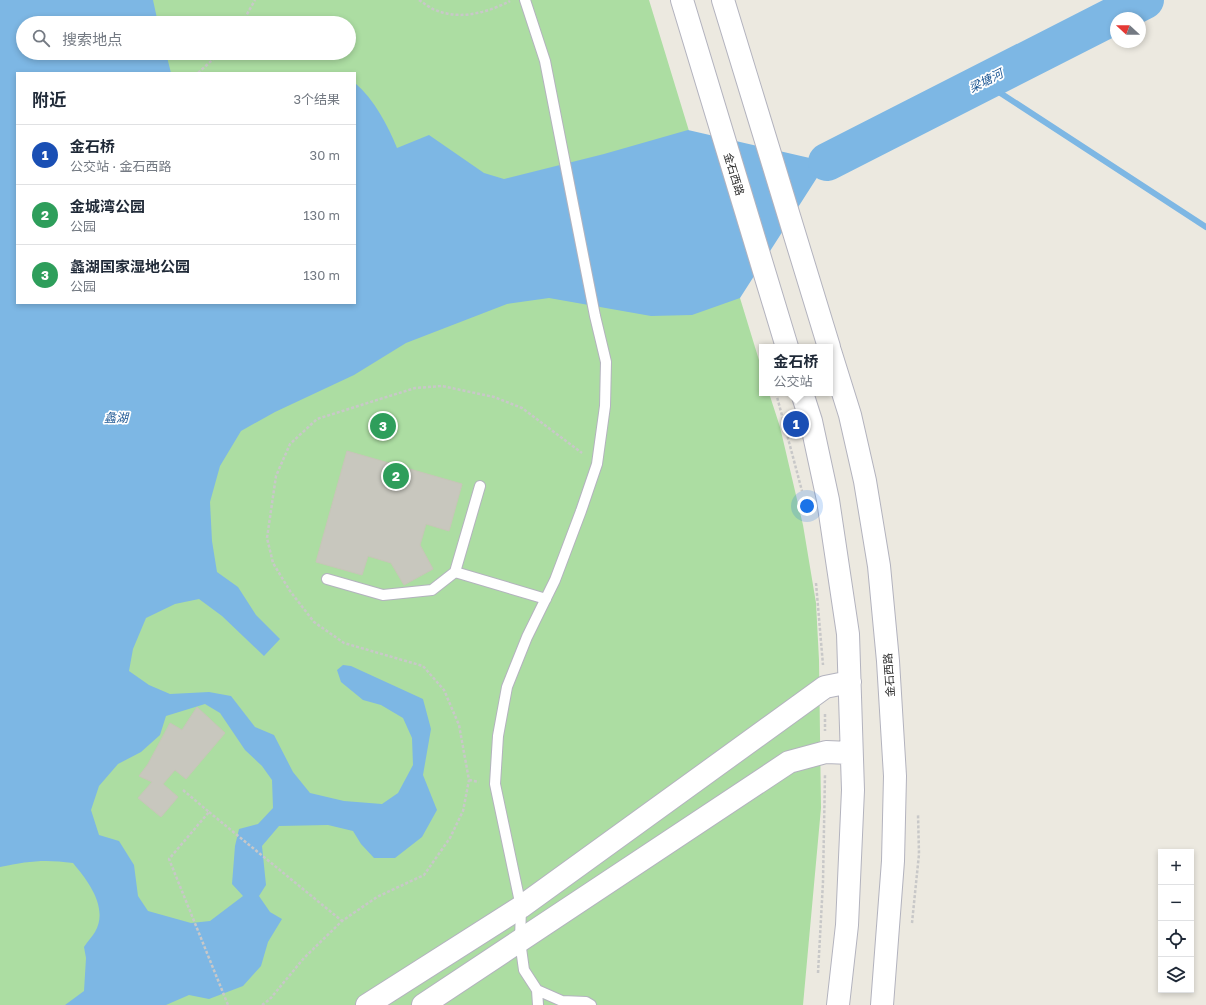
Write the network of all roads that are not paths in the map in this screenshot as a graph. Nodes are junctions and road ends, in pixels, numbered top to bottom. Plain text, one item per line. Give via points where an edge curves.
1 (525, 0) edge
2 (682, 0) edge
3 (723, 0) edge
4 (786, 344) edge
5 (828, 344) edge
6 (833, 361) edge
7 (803, 396) edge
8 (480, 486) dead end
9 (455, 572) junction
10 (327, 579) dead end
11 (546, 599) junction
12 (850, 682) junction
13 (851, 753) junction
14 (521, 907) junction
15 (520, 941) junction
16 (537, 990) junction
17 (367, 1005) edge
18 (423, 1005) edge
19 (538, 1005) edge
20 (591, 1005) edge
21 (838, 1005) edge
22 (882, 1005) edge

1 - 11 lane via 545,61 606,362 605,406 597,464 558,573
2 - 4 main road, 金石西路
3 - 5 main road
6 - 22 main road, 金石西路 via 850,415 865,481 879,566 888,661 895,776 893,861
7 - 12 main road via 828,500 848,634
8 - 9 lane
9 - 10 lane via 432,590 383,595
9 - 11 lane
11 - 14 lane via 507,687 498,736 495,784
12 - 13 main road
12 - 14 main road via 825,687
13 - 15 main road via 826,752 789,762
13 - 21 main road via 853,790 847,925
14 - 15 lane
14 - 17 main road
15 - 16 lane via 524,970
15 - 18 main road
16 - 19 lane
16 - 20 lane via 562,1001 586,1002

